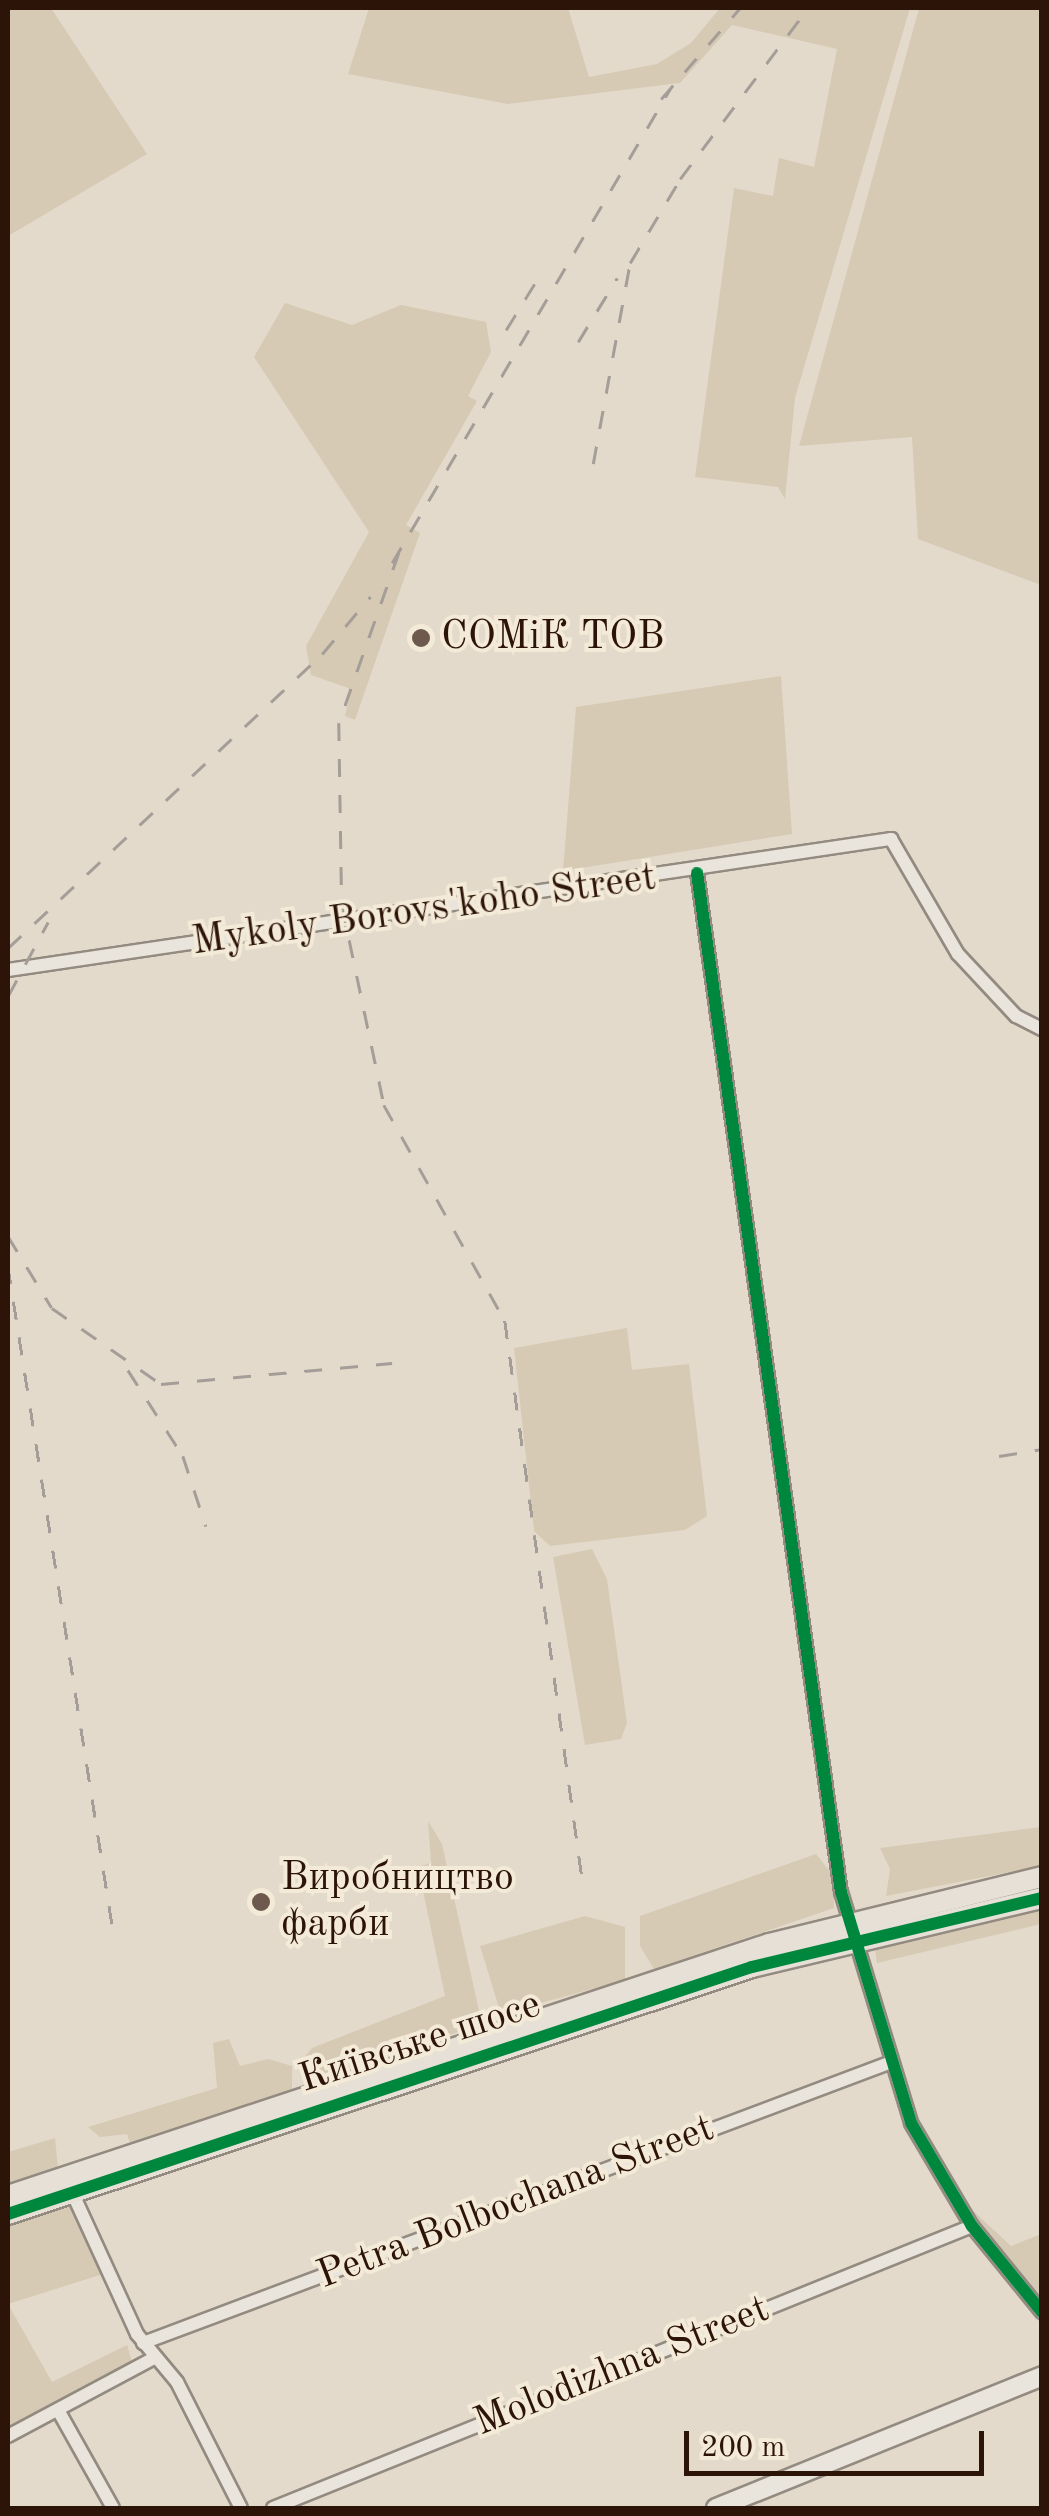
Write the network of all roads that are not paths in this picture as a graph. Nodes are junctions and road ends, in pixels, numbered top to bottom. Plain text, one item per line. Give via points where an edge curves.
1 (697, 872) junction
2 (8, 970) edge
3 (1042, 1029) edge
4 (1042, 1878) edge
5 (1042, 1898) edge
6 (852, 1930) junction
7 (888, 2063) junction
8 (72, 2192) junction
9 (8, 2196) edge
10 (8, 2214) edge
11 (972, 2226) junction
12 (1042, 2312) edge
13 (144, 2344) junction
14 (154, 2358) junction
15 (1042, 2376) edge
16 (58, 2410) junction
17 (8, 2436) edge
18 (113, 2508) edge
19 (241, 2508) edge
20 (273, 2508) edge
21 (716, 2508) edge

1 - 2 street, Mykoly Borovs'koho Street
1 - 3 street, Mykoly Borovs'koho Street via 891,839 958,954 1016,1016
1 - 6 street via 815,1732
4 - 6 main road
5 - 6 main road
6 - 7 street
6 - 8 main road, Київське шосе
6 - 9 main road
7 - 11 street
7 - 13 street, Petra Bolbochana Street
8 - 10 main road, Київське шосе
8 - 13 street
11 - 12 street
11 - 20 street, Molodizhna Street
13 - 14 street
14 - 16 street
14 - 19 street via 177,2382
15 - 21 street
16 - 17 street
16 - 18 street

